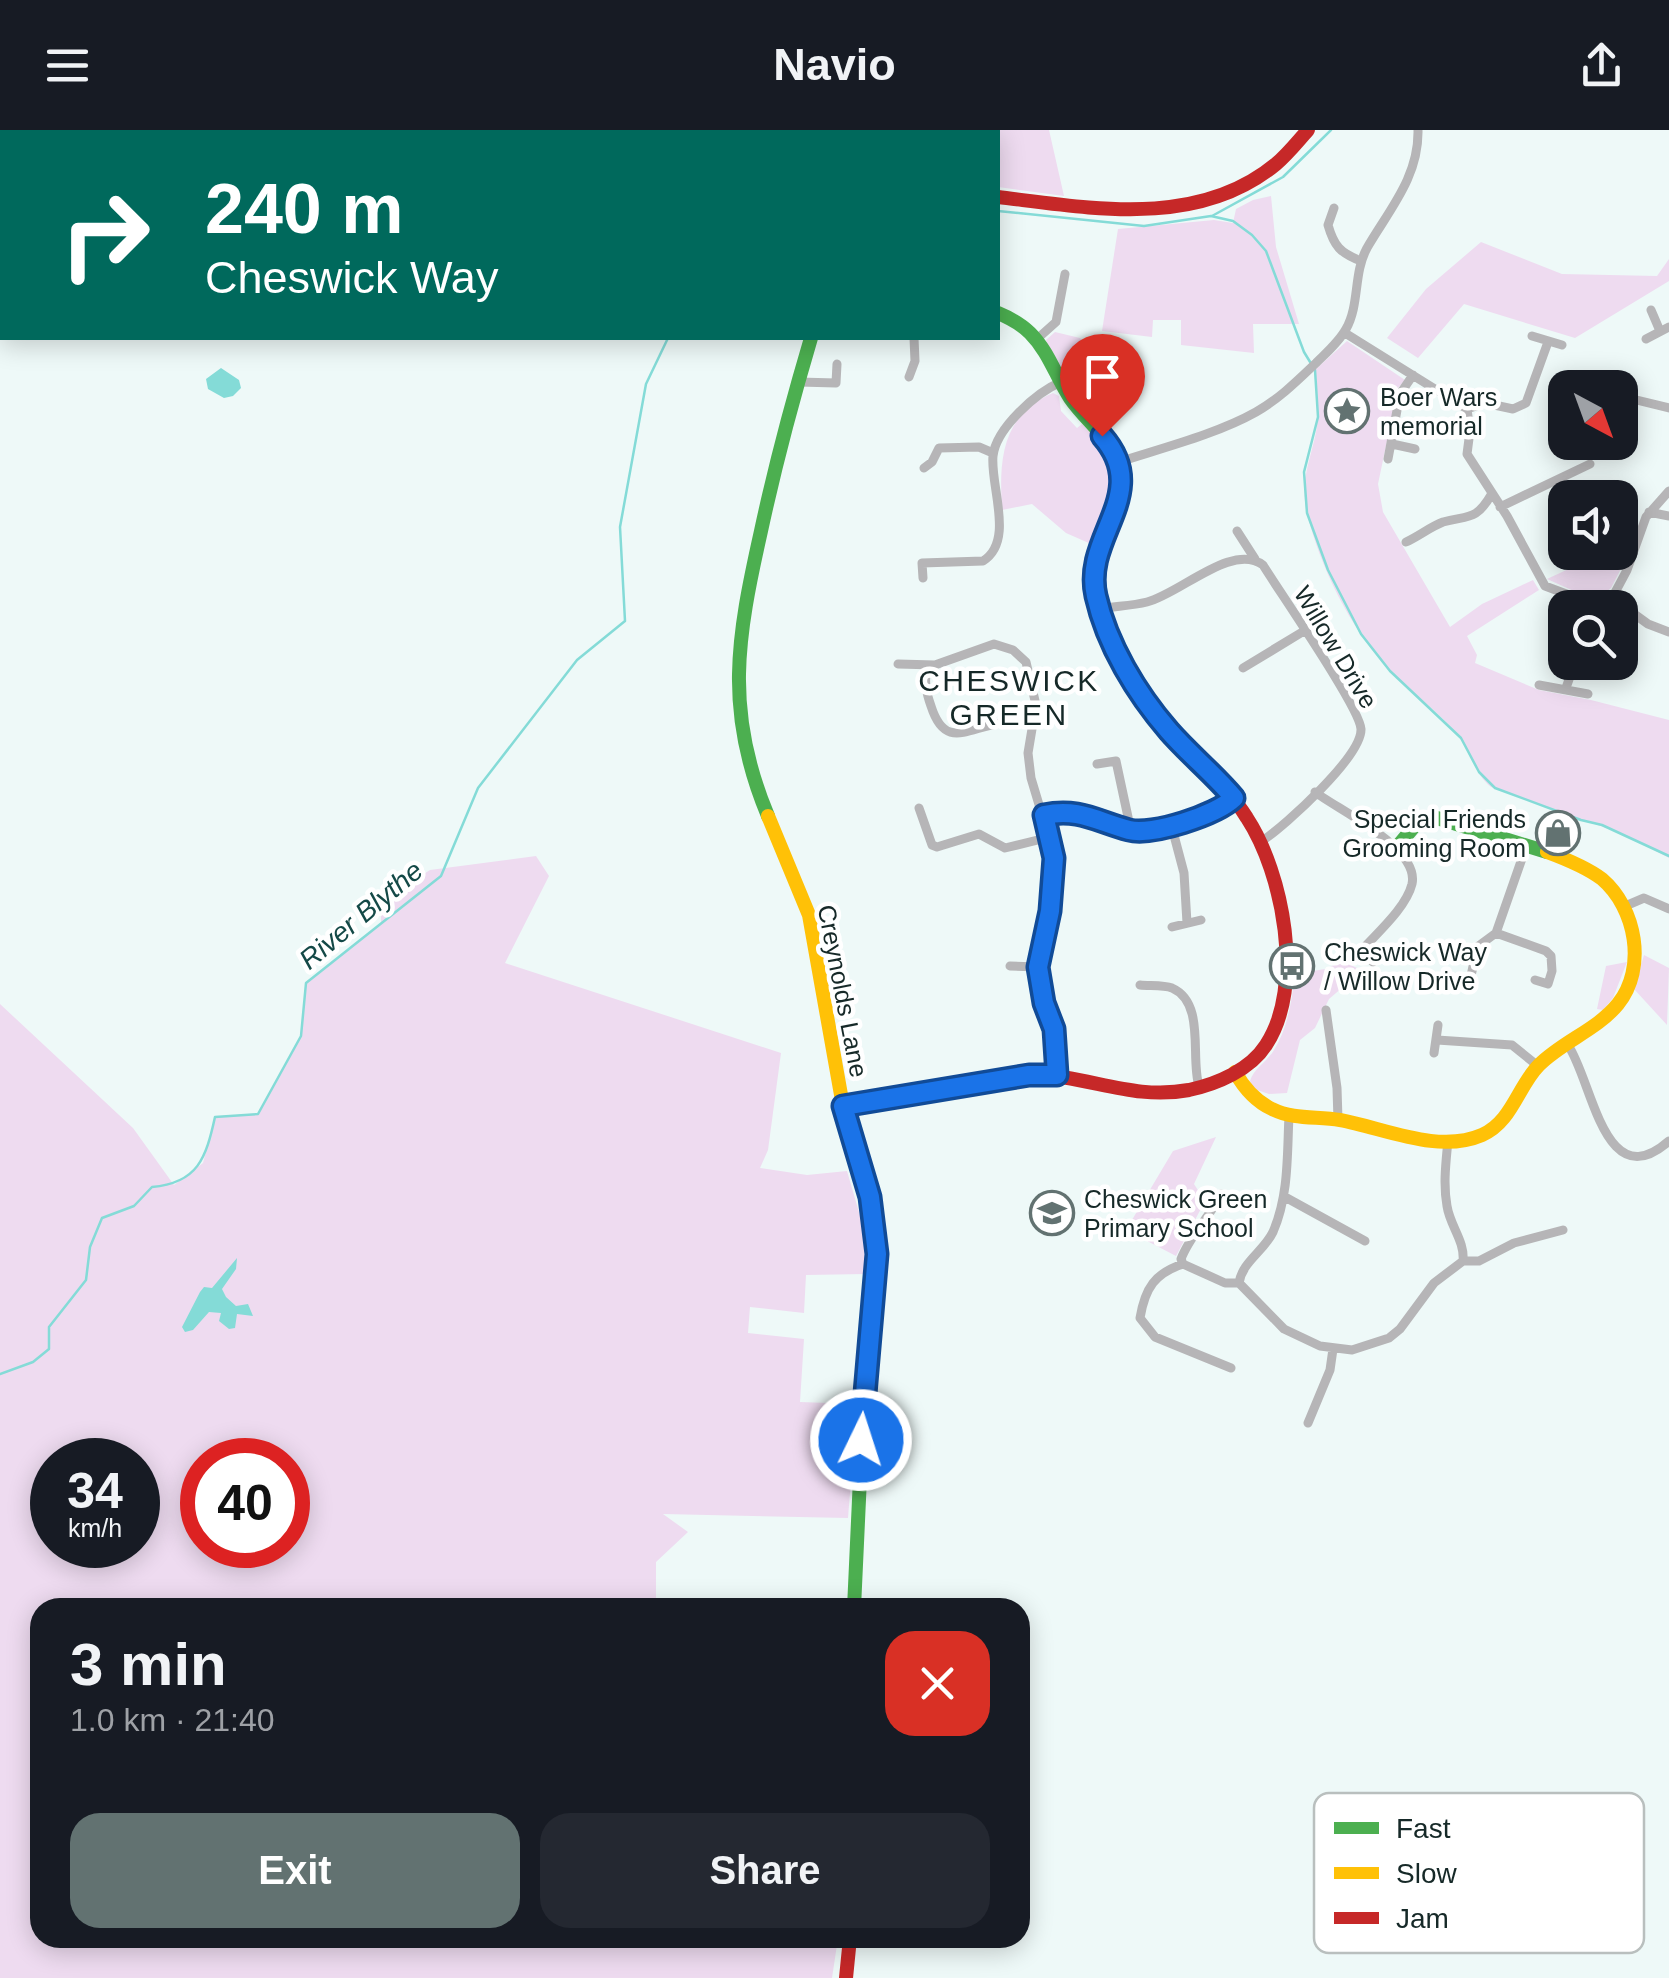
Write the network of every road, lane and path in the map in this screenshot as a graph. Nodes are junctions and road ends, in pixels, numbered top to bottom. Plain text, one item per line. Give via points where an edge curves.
1 (1308, 130) edge
2 (1418, 130) edge
3 (1000, 197) edge
4 (1334, 208) dead end
5 (1361, 260) junction
6 (1064, 274) dead end
7 (1651, 310) dead end
8 (1000, 314) edge
9 (1665, 329) edge
10 (1345, 333) junction
11 (1532, 336) dead end
12 (1646, 339) dead end
13 (810, 340) edge
14 (914, 340) edge
15 (1037, 340) junction
16 (1548, 342) junction
17 (1562, 345) dead end
18 (838, 364) dead end
19 (1413, 375) junction
20 (908, 377) dead end
21 (799, 382) junction
22 (1061, 382) junction
23 (1638, 400) edge
24 (1669, 408) edge
25 (1466, 409) junction
26 (1392, 444) junction
27 (1415, 449) dead end
28 (993, 453) junction
29 (1388, 459) dead end
30 (1118, 462) junction
31 (1590, 464) dead end
32 (924, 468) dead end
33 (1669, 491) edge
34 (1491, 495) junction
35 (1500, 506) junction
36 (1650, 512) junction
37 (1669, 516) edge
38 (1237, 531) dead end
39 (1417, 537) junction
40 (1406, 542) dead end
41 (1424, 550) dead end
42 (1256, 560) junction
43 (923, 578) dead end
44 (1556, 590) edge
45 (1616, 590) edge
46 (1099, 609) junction
47 (1638, 617) edge
48 (1304, 631) junction
49 (1669, 632) edge
50 (898, 664) dead end
51 (926, 667) junction
52 (1243, 668) dead end
53 (1568, 680) edge
54 (1540, 685) dead end
55 (1566, 688) junction
56 (1588, 694) dead end
57 (1032, 724) junction
58 (1097, 764) dead end
59 (1315, 792) junction
60 (1234, 798) junction
61 (920, 808) dead end
62 (1044, 815) junction
63 (1171, 824) junction
64 (1131, 830) junction
65 (1050, 837) junction
66 (1262, 841) junction
67 (1397, 847) junction
68 (1526, 847) junction
69 (1623, 907) junction
70 (1669, 909) edge
71 (1201, 920) dead end
72 (1187, 923) junction
73 (1172, 927) dead end
74 (1496, 933) junction
75 (1373, 962) dead end
76 (1010, 966) dead end
77 (1038, 967) junction
78 (1470, 976) dead end
79 (1536, 980) dead end
80 (1548, 984) junction
81 (1140, 986) dead end
82 (1562, 988) dead end
83 (1326, 1010) dead end
84 (1438, 1025) dead end
85 (1437, 1040) junction
86 (1568, 1045) junction
87 (1434, 1053) dead end
88 (1538, 1066) junction
89 (1235, 1072) junction
90 (1057, 1075) junction
91 (1199, 1086) junction
92 (843, 1106) junction
93 (1290, 1116) junction
94 (1338, 1120) junction
95 (1448, 1140) junction
96 (1669, 1141) edge
97 (1221, 1194) dead end
98 (1284, 1197) junction
99 (1563, 1230) dead end
100 (1365, 1240) dead end
101 (1463, 1261) junction
102 (1183, 1264) junction
103 (1240, 1284) junction
104 (1333, 1349) junction
105 (1231, 1368) dead end
106 (1308, 1423) dead end
107 (854, 1598) edge
108 (849, 1948) edge
109 (846, 1978) edge

1 - 3 street via 1252,182 1208,202 1142,211
2 - 5 street via 1405,188
4 - 5 street via 1328,225 1334,245
5 - 10 street
6 - 15 street via 1056,322
7 - 9 street
8 - 15 street
9 - 12 street
10 - 19 street
10 - 30 street via 1253,414
11 - 16 street
13 - 21 street, Creynolds Lane
14 - 20 street
15 - 22 street
16 - 17 street
16 - 25 street via 1526,403
18 - 21 street via 836,383
19 - 25 street
19 - 26 street via 1400,394
21 - 92 street, Creynolds Lane via 744,608 738,692 752,780 809,915
22 - 28 street via 1020,412
22 - 30 street
23 - 24 street
25 - 34 street via 1467,454
26 - 27 street
26 - 29 street
28 - 32 street via 940,448
28 - 43 street via 999,534 991,556 922,563
30 - 46 street via 1121,491 1094,577
31 - 35 street
33 - 36 street
34 - 35 street
34 - 39 street via 1469,519 1438,524
35 - 44 street via 1545,586
36 - 37 street
36 - 45 street
38 - 42 street, Willow Drive
39 - 40 street
39 - 41 street
42 - 46 street via 1236,558 1147,602
42 - 48 street, Willow Drive
46 - 60 street via 1147,704
47 - 49 street
48 - 52 street
48 - 59 street, Willow Drive via 1361,726 1355,751
50 - 51 street
51 - 57 street via 925,689 944,730
51 - 57 street via 994,644 1013,650 1031,680
53 - 55 street
54 - 55 street
55 - 56 street
57 - 62 street via 1030,778
58 - 64 street via 1116,760
59 - 66 street, Willow Drive
59 - 67 street
60 - 63 street via 1222,809
60 - 66 street
61 - 65 street via 937,848 979,834 1005,848
62 - 64 street via 1065,810
62 - 65 street
63 - 64 street
63 - 72 street via 1184,872
65 - 77 street via 1054,882
66 - 89 street via 1286,918 1284,980 1275,1030 1260,1054
67 - 68 street via 1417,823 1437,818
67 - 75 street via 1410,864 1412,885 1360,951
68 - 69 street via 1593,872
68 - 74 street
69 - 70 street via 1644,898
69 - 86 street via 1635,946 1632,980 1608,1016
71 - 72 street
72 - 73 street
74 - 78 street via 1477,947
74 - 80 street via 1551,956
76 - 77 street
77 - 90 street via 1054,1029
79 - 80 street
80 - 82 street
81 - 91 street via 1173,988 1188,1003 1196,1022 1193,1068
83 - 94 street
84 - 85 street
85 - 87 street
85 - 88 street via 1512,1045
86 - 88 street
86 - 96 street via 1604,1133 1620,1151 1638,1158
88 - 95 street via 1493,1130
89 - 91 street
89 - 93 street via 1252,1098
90 - 91 street via 1132,1092
90 - 92 street
92 - 107 street, Creynolds Lane via 870,1197 877,1254
93 - 94 street
93 - 98 street
94 - 95 street
95 - 101 street via 1447,1211
97 - 102 street via 1184,1250
98 - 100 street
98 - 103 street via 1270,1238 1243,1269
99 - 101 street
101 - 104 street via 1389,1338
102 - 103 street
102 - 105 street via 1154,1278 1142,1324 1155,1337
103 - 104 street via 1284,1330
104 - 106 street
108 - 109 street

